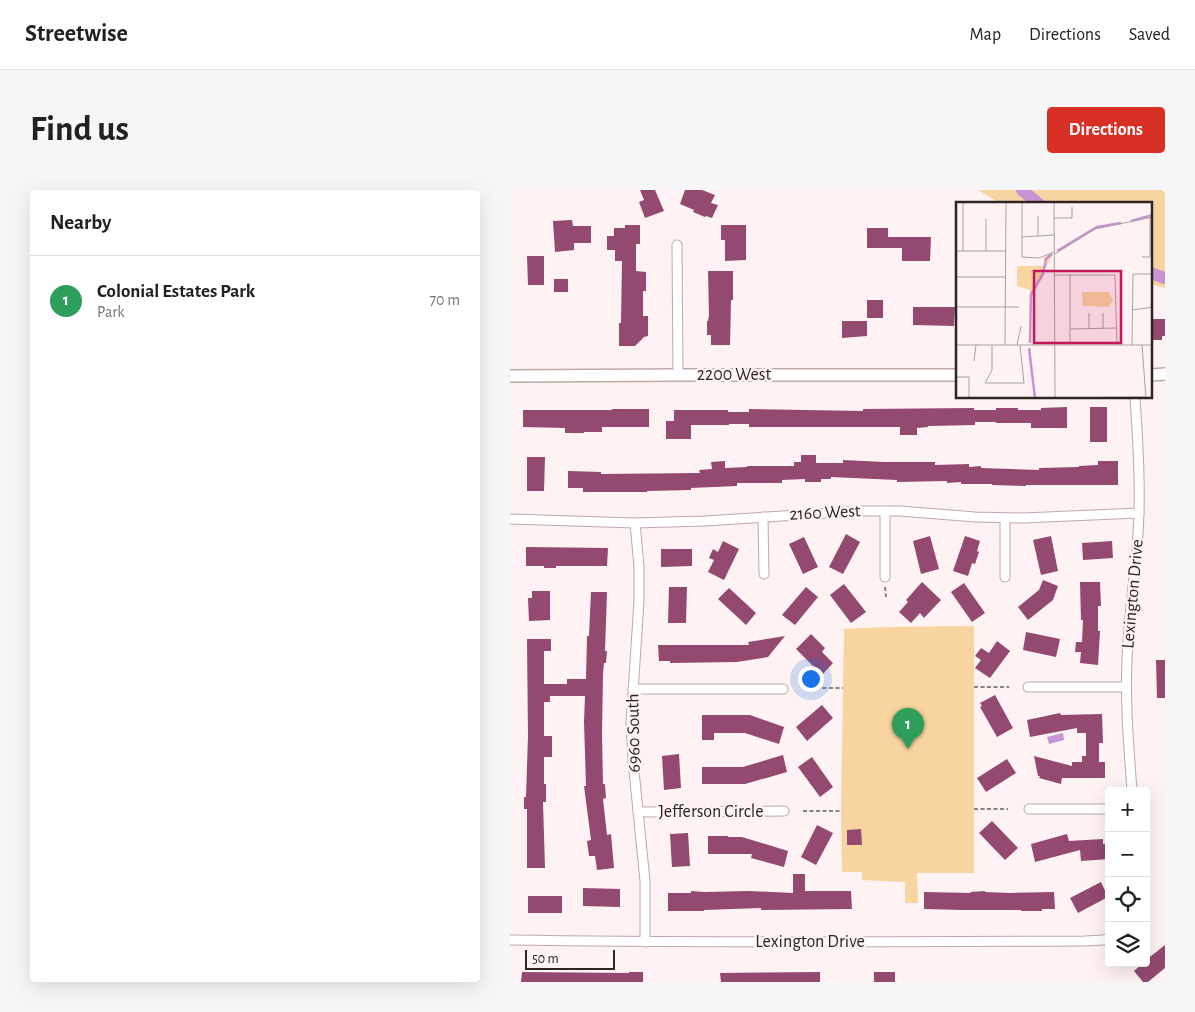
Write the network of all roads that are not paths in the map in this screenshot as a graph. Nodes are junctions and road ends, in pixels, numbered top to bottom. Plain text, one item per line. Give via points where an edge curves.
1 (677, 245) dead end
2 (1152, 374) edge
3 (1165, 374) edge
4 (678, 375) junction
5 (956, 375) edge
6 (510, 376) edge
7 (1135, 399) edge
8 (885, 511) junction
9 (1139, 513) junction
10 (763, 517) junction
11 (1006, 518) junction
12 (510, 519) edge
13 (635, 523) junction
14 (764, 574) dead end
15 (885, 577) dead end
16 (1005, 577) dead end
17 (1126, 686) junction
18 (1028, 687) dead end
19 (633, 689) junction
20 (783, 689) dead end
21 (1132, 787) edge
22 (1030, 809) dead end
23 (1105, 809) edge
24 (638, 812) junction
25 (784, 812) dead end
26 (1105, 939) edge
27 (510, 940) edge
28 (645, 942) junction

1 - 4 street
2 - 3 street
4 - 5 street, 2200 West
4 - 6 street, 2200 West
7 - 9 street, Lexington Drive
8 - 10 street, 2160 West
8 - 11 street, 2160 West
8 - 15 street
9 - 11 street, 2160 West
9 - 17 street, Lexington Drive
10 - 13 street, 2160 West
10 - 14 street
11 - 16 street
12 - 13 street, 2160 West
13 - 19 street, 6960 South via 639,601
17 - 18 street
17 - 21 street, Lexington Drive
19 - 20 street
19 - 24 street, 6960 South via 632,761
22 - 23 street
24 - 25 street, Jefferson Circle
24 - 28 street, 6960 South via 645,881
26 - 28 street, Lexington Drive
27 - 28 street, Lexington Drive

